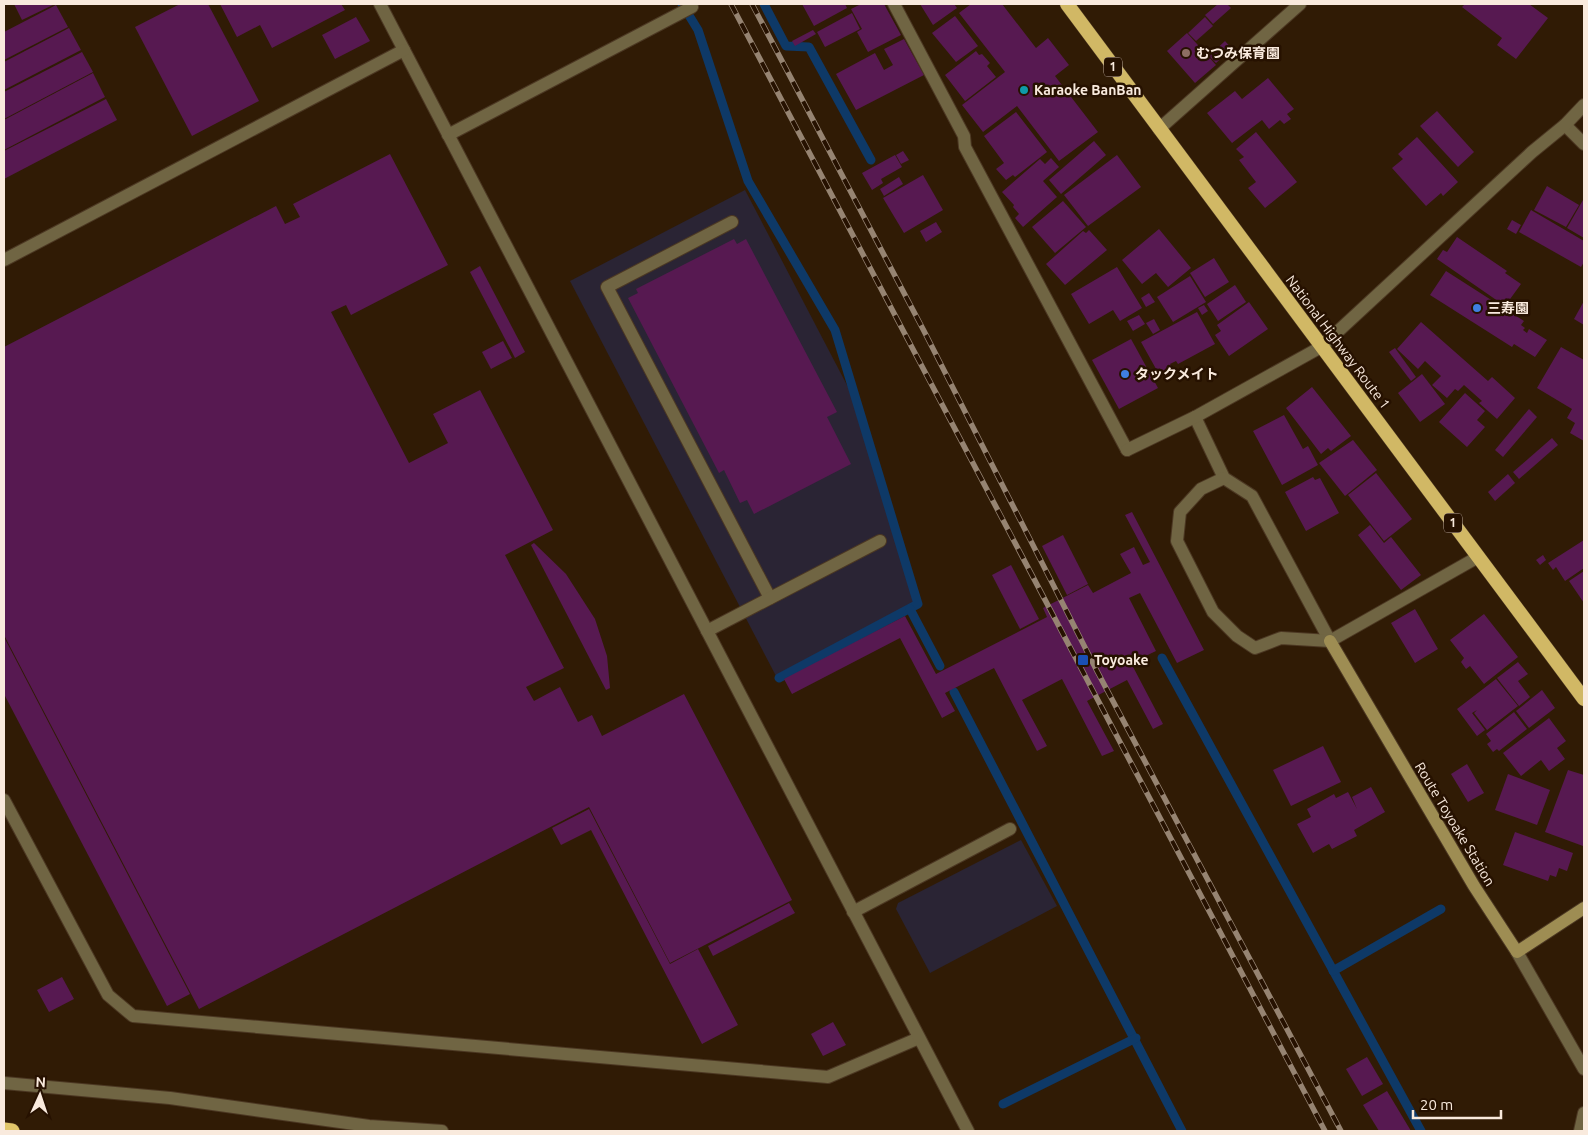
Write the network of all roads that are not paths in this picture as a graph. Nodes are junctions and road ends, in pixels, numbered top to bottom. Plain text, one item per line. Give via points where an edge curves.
1 (380, 4) edge
2 (894, 4) edge
3 (1067, 4) edge
4 (1300, 4) edge
5 (692, 7) dead end
6 (404, 50) junction
7 (1584, 105) edge
8 (1565, 125) junction
9 (1159, 129) junction
10 (448, 135) junction
11 (1584, 144) edge
12 (732, 222) dead end
13 (4, 260) edge
14 (1321, 347) junction
15 (1195, 417) junction
16 (1224, 478) junction
17 (880, 541) dead end
18 (1478, 557) junction
19 (770, 598) junction
20 (707, 631) junction
21 (1330, 641) junction
22 (1584, 699) edge
23 (4, 800) edge
24 (1010, 829) dead end
25 (1584, 908) edge
26 (853, 912) junction
27 (1517, 952) junction
28 (919, 1038) junction
29 (1584, 1069) edge
30 (4, 1084) edge
31 (1584, 1113) edge
32 (369, 1129) edge
33 (4, 1130) edge
34 (12, 1131) edge
35 (442, 1131) edge
36 (968, 1131) edge
37 (1580, 1131) edge

1 - 6 street
2 - 15 street via 964,136 965,146 1127,450
3 - 9 highway, National Highway Route 1 / 1
4 - 9 street
5 - 10 street
6 - 10 street
6 - 13 street
7 - 8 street
8 - 11 street
8 - 14 street
9 - 14 highway, National Highway Route 1 / 1
10 - 20 street
12 - 19 street via 607,287
14 - 15 street
14 - 18 highway, National Highway Route 1 / 1
15 - 16 street
16 - 21 street via 1252,496
16 - 21 street via 1201,489 1180,512 1177,541 1213,612 1254,648 1281,638
17 - 19 street
18 - 21 street
18 - 22 highway, National Highway Route 1 / 1
19 - 20 street
20 - 26 street
21 - 27 main road, Route Toyoake Station via 1474,886
23 - 28 street via 108,995 133,1016 828,1077
24 - 26 street
25 - 27 main road
26 - 28 street
27 - 29 street
28 - 36 street
30 - 32 street via 170,1098
31 - 37 street
32 - 35 street
33 - 34 highway

